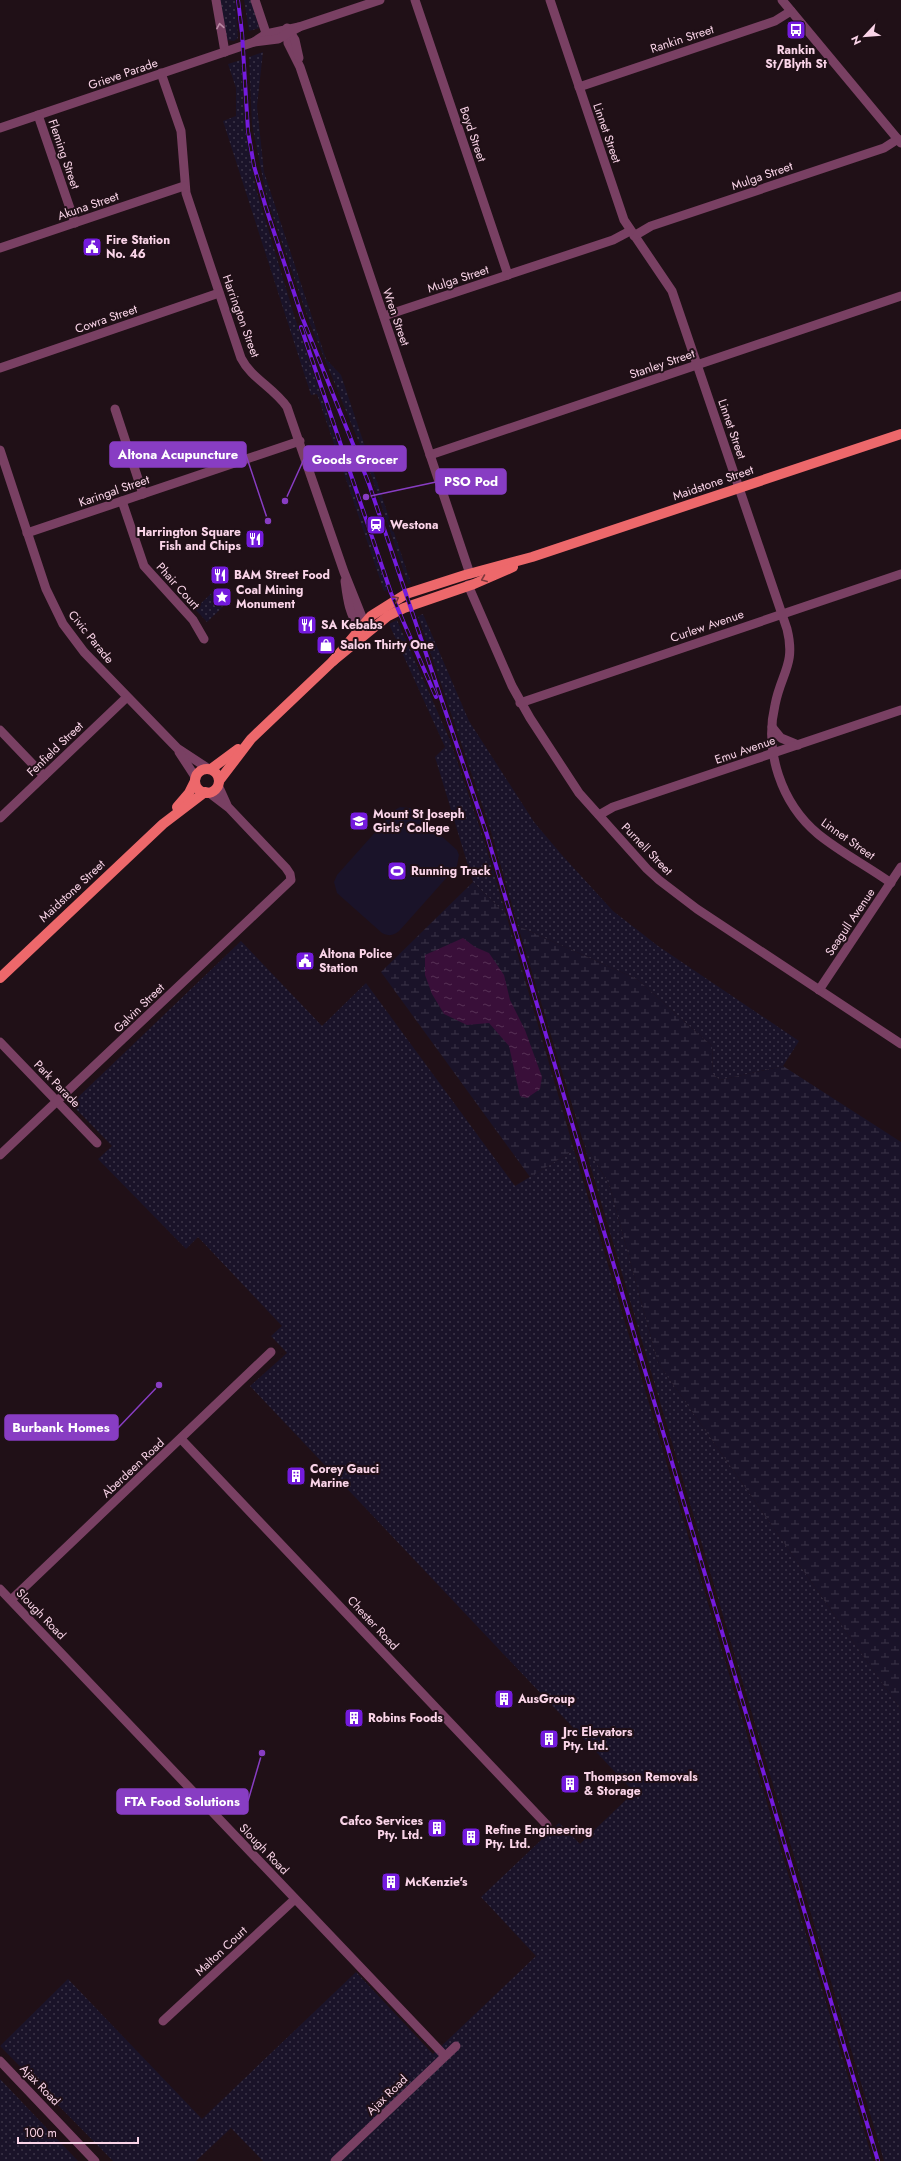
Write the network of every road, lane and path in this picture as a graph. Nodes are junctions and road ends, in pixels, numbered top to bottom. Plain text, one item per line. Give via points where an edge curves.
1 (216, 0) edge
2 (255, 0) edge
3 (380, 0) edge
4 (415, 0) edge
5 (550, 0) edge
6 (782, 0) edge
7 (791, 11) junction
8 (288, 32) junction
9 (267, 38) junction
10 (225, 52) junction
11 (161, 73) junction
12 (579, 86) junction
13 (38, 115) junction
14 (0, 128) edge
15 (900, 141) edge
16 (184, 186) junction
17 (75, 223) junction
18 (632, 233) junction
19 (0, 248) edge
20 (508, 275) junction
21 (219, 293) junction
22 (901, 296) edge
23 (384, 316) junction
24 (698, 365) junction
25 (0, 368) edge
26 (115, 408) dead end
27 (901, 434) edge
28 (300, 441) junction
29 (0, 450) edge
30 (430, 454) junction
31 (4, 479) edge
32 (739, 488) junction
33 (143, 494) junction
34 (122, 501) junction
35 (27, 533) junction
36 (532, 557) junction
37 (470, 574) junction
38 (901, 574) edge
39 (468, 585) junction
40 (782, 614) junction
41 (362, 624) junction
42 (368, 633) junction
43 (204, 639) dead end
44 (333, 661) junction
45 (127, 696) junction
46 (520, 703) junction
47 (901, 710) edge
48 (772, 727) junction
49 (0, 730) edge
50 (251, 739) junction
51 (798, 745) junction
52 (177, 748) junction
53 (773, 753) junction
54 (210, 769) junction
55 (44, 776) junction
56 (195, 779) junction
57 (219, 783) junction
58 (207, 792) junction
59 (229, 808) junction
60 (599, 816) junction
61 (0, 818) edge
62 (163, 824) junction
63 (901, 867) edge
64 (891, 883) junction
65 (0, 978) edge
66 (819, 990) junction
67 (0, 1042) edge
68 (901, 1044) edge
69 (58, 1102) junction
70 (97, 1144) dead end
71 (0, 1155) edge
72 (271, 1352) dead end
73 (181, 1439) junction
74 (0, 1589) edge
75 (11, 1600) junction
76 (547, 1825) dead end
77 (295, 1899) junction
78 (163, 2022) dead end
79 (456, 2046) dead end
80 (445, 2056) junction
81 (0, 2061) edge
82 (95, 2161) edge
83 (336, 2161) edge

10 -> 1 street
2 - 9 street
3 - 8 street, Grieve Parade
4 - 20 street, Boyd Street
5 - 12 street, Linnet Street
6 - 7 street
7 - 12 street, Rankin Street via 775,21
7 - 15 street
8 - 9 street, Grieve Parade
8 - 23 street, Wren Street via 295,40 300,67
9 - 10 street, Grieve Parade
10 - 11 street, Grieve Parade
11 - 13 street, Grieve Parade
11 - 16 street, Harrington Street via 182,136
12 - 18 street, Linnet Street via 624,220
13 - 14 street, Grieve Parade
13 - 17 street, Fleming Street
15 - 18 street, Mulga Street
16 - 17 street, Akuna Street
16 - 21 street, Harrington Street
17 - 19 street, Akuna Street
18 - 20 street, Mulga Street
18 - 24 street, Linnet Street via 672,291
20 - 23 street, Mulga Street
21 - 25 street, Cowra Street
21 - 28 street, Harrington Street via 243,362 283,402 290,413
22 - 24 street, Stanley Street
23 - 30 street, Wren Street
24 - 30 street, Stanley Street
24 - 32 street, Linnet Street
26 - 33 street
27 - 32 main road, Maidstone Street
28 - 33 street, Karingal Street
28 - 41 street, Harrington Street via 344,572 347,598 354,619
29 - 31 street, Civic Parade
30 - 37 street, Wren Street
31 - 35 street, Civic Parade
32 - 36 main road, Maidstone Street
32 - 40 street, Linnet Street
33 - 34 street, Karingal Street
34 - 35 street, Karingal Street
34 - 43 street, Phair Court via 144,566 193,620
35 - 45 street, Civic Parade via 48,596 63,624 84,652
36 - 37 main road, Maidstone Street
36 -> 39 main road, Maidstone Street
37 - 39 main road
41 -> 37 main road, Maidstone Street via 384,606 406,594
38 - 40 street, Curlew Avenue
39 - 42 main road, Maidstone Street via 404,608 388,616
39 - 46 street, Purnell Street
40 - 46 street, Curlew Avenue
40 - 48 street, Linnet Street via 790,640 791,655 775,704
41 - 42 main road
41 - 44 main road, Maidstone Street
42 - 44 main road, Maidstone Street
44 - 50 main road, Maidstone Street
45 - 52 street, Civic Parade
45 - 55 street, Fenfield Street
46 - 60 street, Purnell Street via 579,793
47 - 51 street, Emu Avenue
48 - 51 street via 780,738
48 - 53 street, Linnet Street
49 - 55 street
50 - 54 main road, Maidstone Street
50 - 57 main road, Maidstone Street
51 - 53 street, Emu Avenue
52 - 54 street, Civic Parade
52 - 56 street, Civic Parade
53 - 60 street, Emu Avenue via 613,807
53 - 64 street, Linnet Street via 784,788 803,820 819,835
54 - 56 main road via 202,770
54 - 57 main road via 217,774
55 - 61 street, Fenfield Street
56 - 58 main road via 198,788
56 - 62 main road, Maidstone Street via 189,793
57 - 58 main road via 214,790
57 - 59 street
58 - 59 street
58 - 62 main road, Maidstone Street
59 - 69 street, Galvin Street via 289,870 289,882
60 - 66 street, Purnell Street via 659,880 697,909
62 - 65 main road, Maidstone Street
63 - 64 street, Seagull Avenue
64 - 66 street, Seagull Avenue
66 - 68 street, Purnell Street
67 - 69 street, Park Parade
69 - 70 street, Park Parade
69 - 71 street, Galvin Street
72 - 73 street, Aberdeen Road
73 - 75 street, Aberdeen Road
73 - 76 street, Chester Road
74 - 75 street, Slough Road
75 - 77 street, Slough Road
77 - 78 street, Malton Court
77 - 80 street, Slough Road
79 - 80 street, Ajax Road
80 - 83 street, Ajax Road
81 - 82 street, Ajax Road

